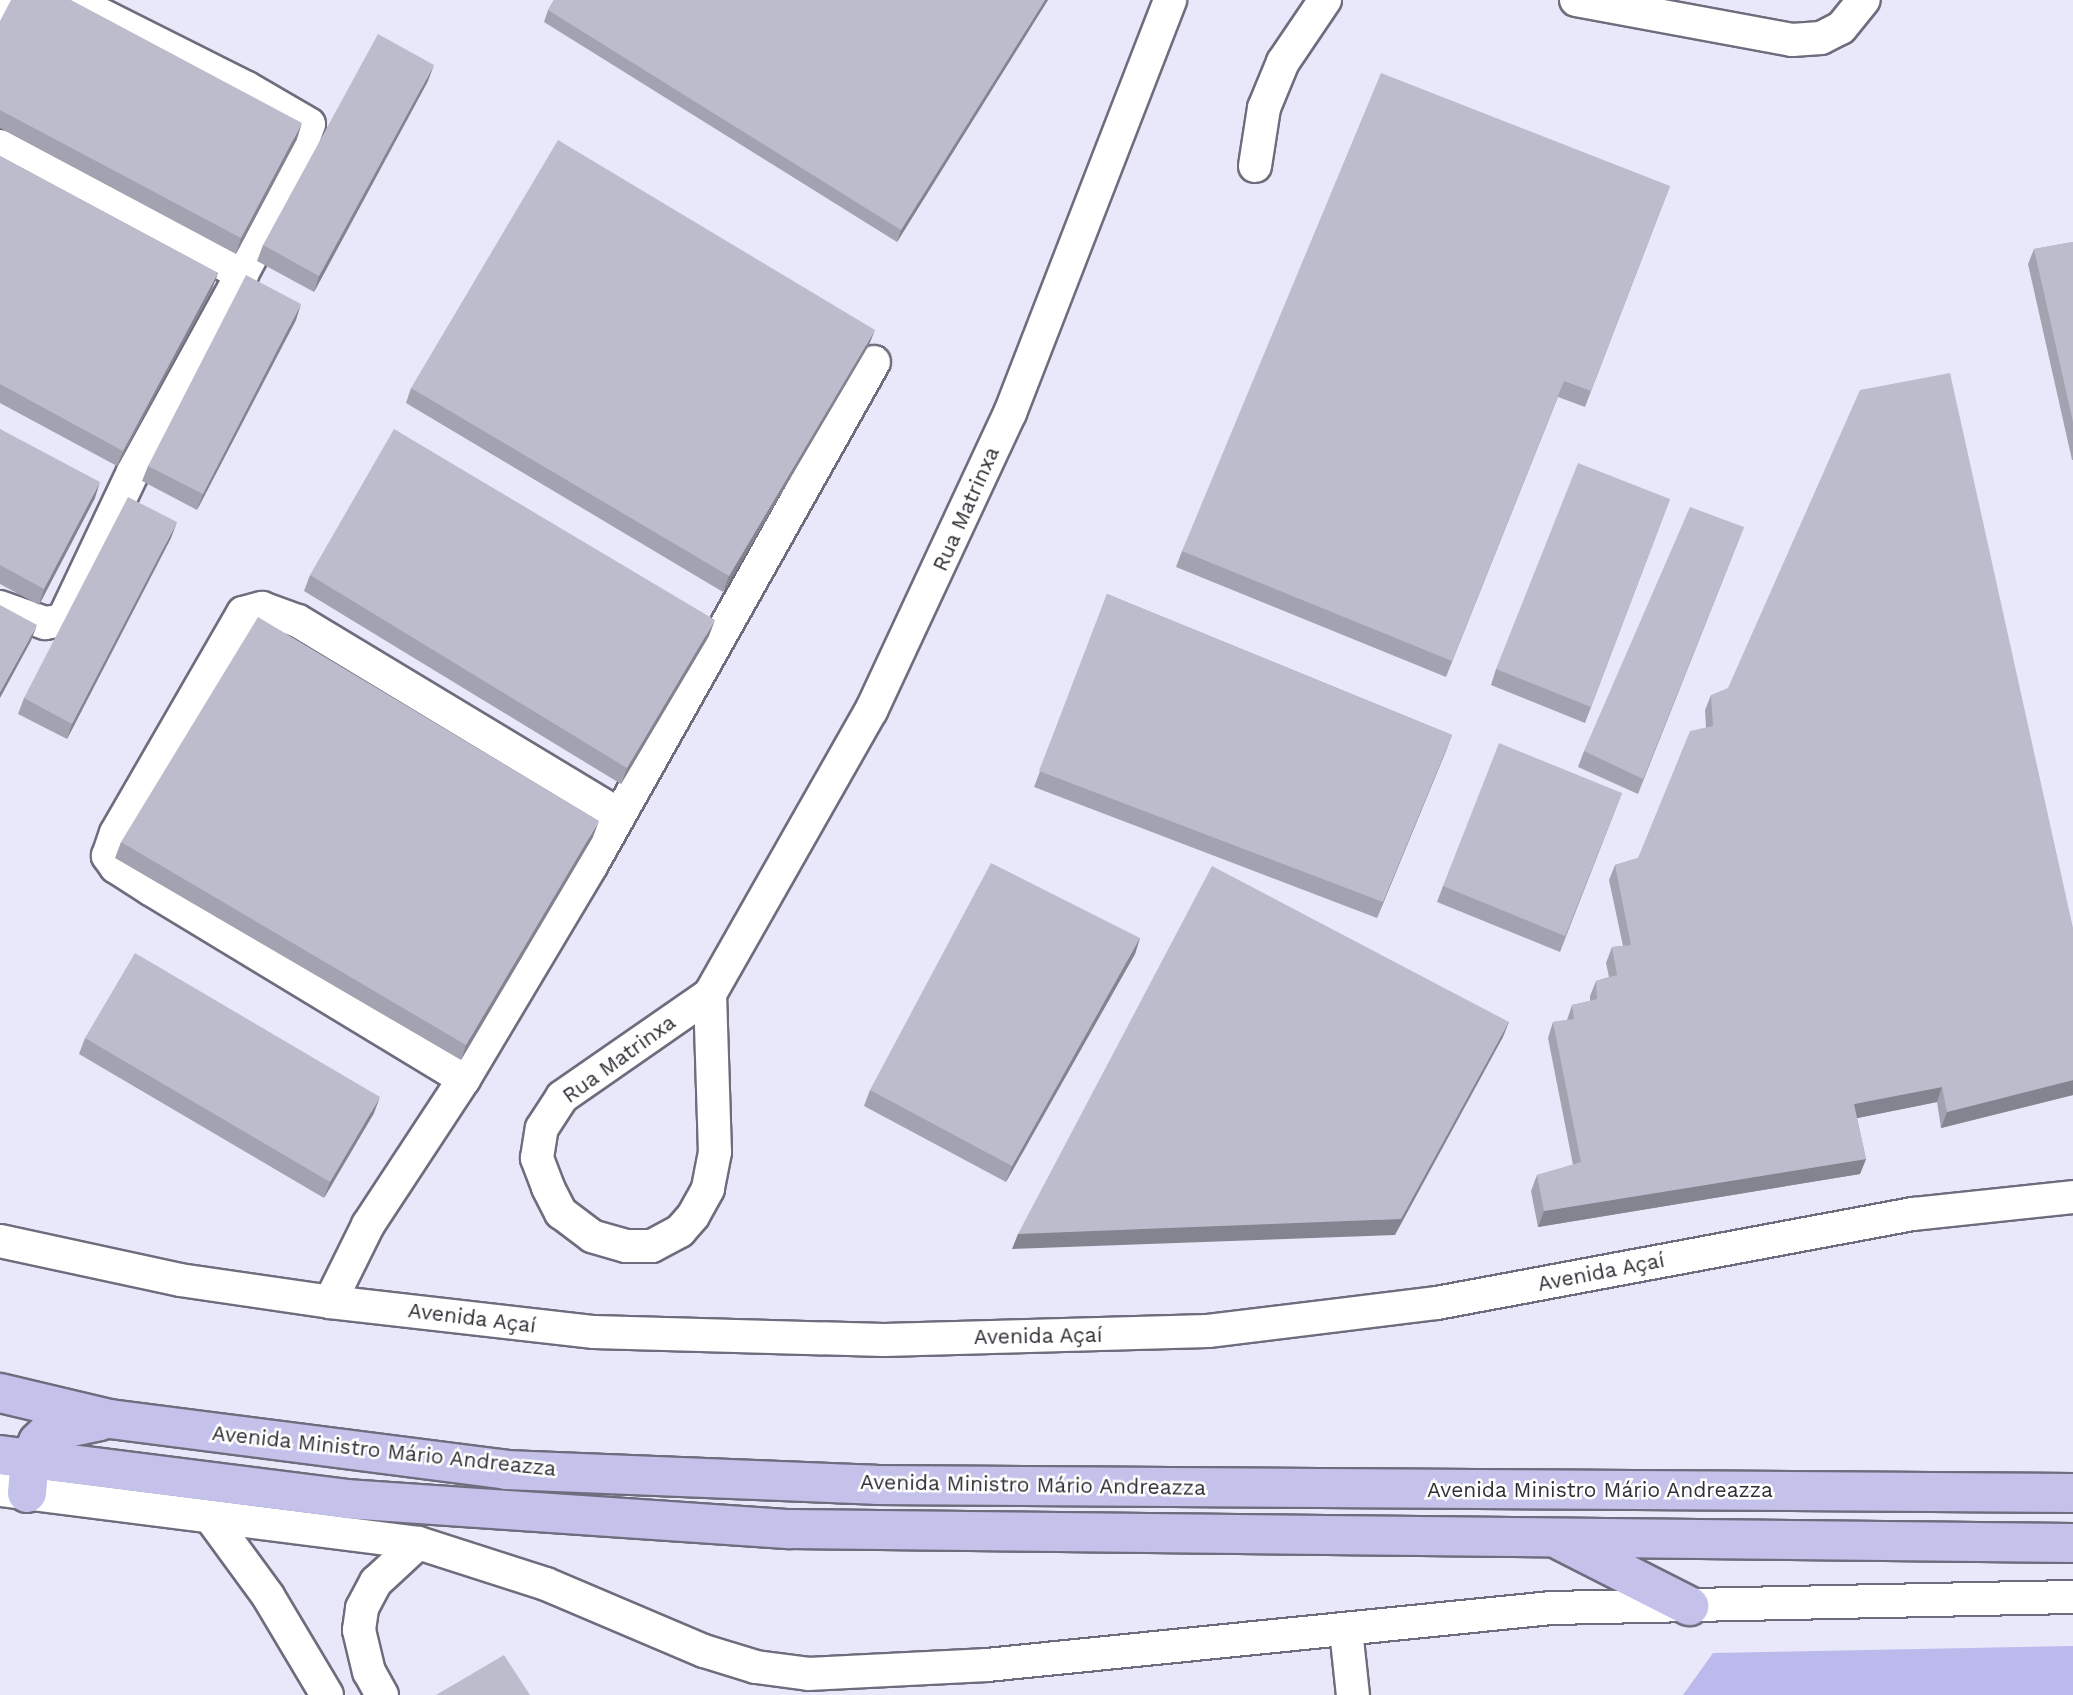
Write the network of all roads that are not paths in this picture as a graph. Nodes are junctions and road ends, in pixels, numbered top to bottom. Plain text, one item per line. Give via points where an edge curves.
1 (8, 0) edge
2 (72, 0) edge
3 (1170, 0) edge
4 (1325, 0) edge
5 (1576, 0) edge
6 (1864, 0) edge
7 (0, 15) edge
8 (0, 146) edge
9 (1255, 166) dead end
10 (242, 274) junction
11 (874, 362) dead end
12 (0, 607) edge
13 (619, 815) junction
14 (710, 994) junction
15 (464, 1079) junction
16 (2073, 1197) edge
17 (0, 1241) edge
18 (330, 1302) junction
19 (0, 1393) edge
20 (110, 1419) junction
21 (14, 1475) edge
22 (2073, 1493) edge
23 (211, 1518) junction
24 (1553, 1537) junction
25 (2073, 1542) edge
26 (418, 1543) junction
27 (2073, 1597) edge
28 (1689, 1606) junction
29 (1346, 1630) junction
30 (866, 1683) edge
31 (375, 1684) edge
32 (324, 1690) edge
33 (1353, 1695) edge

1 - 7 street
2 - 10 street via 309,124 284,192
3 - 14 street, Rua Matrinxa via 1010,413 923,604 871,711
4 - 9 street via 1283,62 1264,108
5 - 6 street via 1792,40 1821,38 1841,28
8 - 10 street
10 - 12 street via 133,472 63,620 45,623
11 - 13 street
13 - 15 street
13 - 15 street via 298,621 262,608 243,613 116,833 108,856 116,867 152,890
14 - 14 street, Rua Matrinxa via 562,1097 542,1128 537,1158 548,1187 561,1213 592,1236 626,1246 652,1246 680,1231 708,1189 715,1153
15 - 18 street via 368,1225
16 - 18 street, Avenida Açaí via 1914,1214 1437,1303 1208,1331 884,1339 594,1332
17 - 18 street, Avenida Açaí via 180,1280
19 - 20 main road, Avenida Ministro Mário Andreazza
20 - 21 main road via 48,1432
20 - 22 main road, Avenida Ministro Mário Andreazza via 506,1470 876,1485
21 - 23 street
21 - 24 main road, Avenida Ministro Mário Andreazza via 790,1529
23 - 26 street
23 - 32 street via 268,1596
24 - 25 main road, Avenida Ministro Mário Andreazza
24 - 28 main road
26 - 30 street via 546,1584 704,1651 756,1667
26 - 31 street via 376,1583 362,1608 359,1630
27 - 28 street
28 - 29 street via 1550,1608
29 - 30 street via 987,1665
29 - 33 street
31 - 32 street

